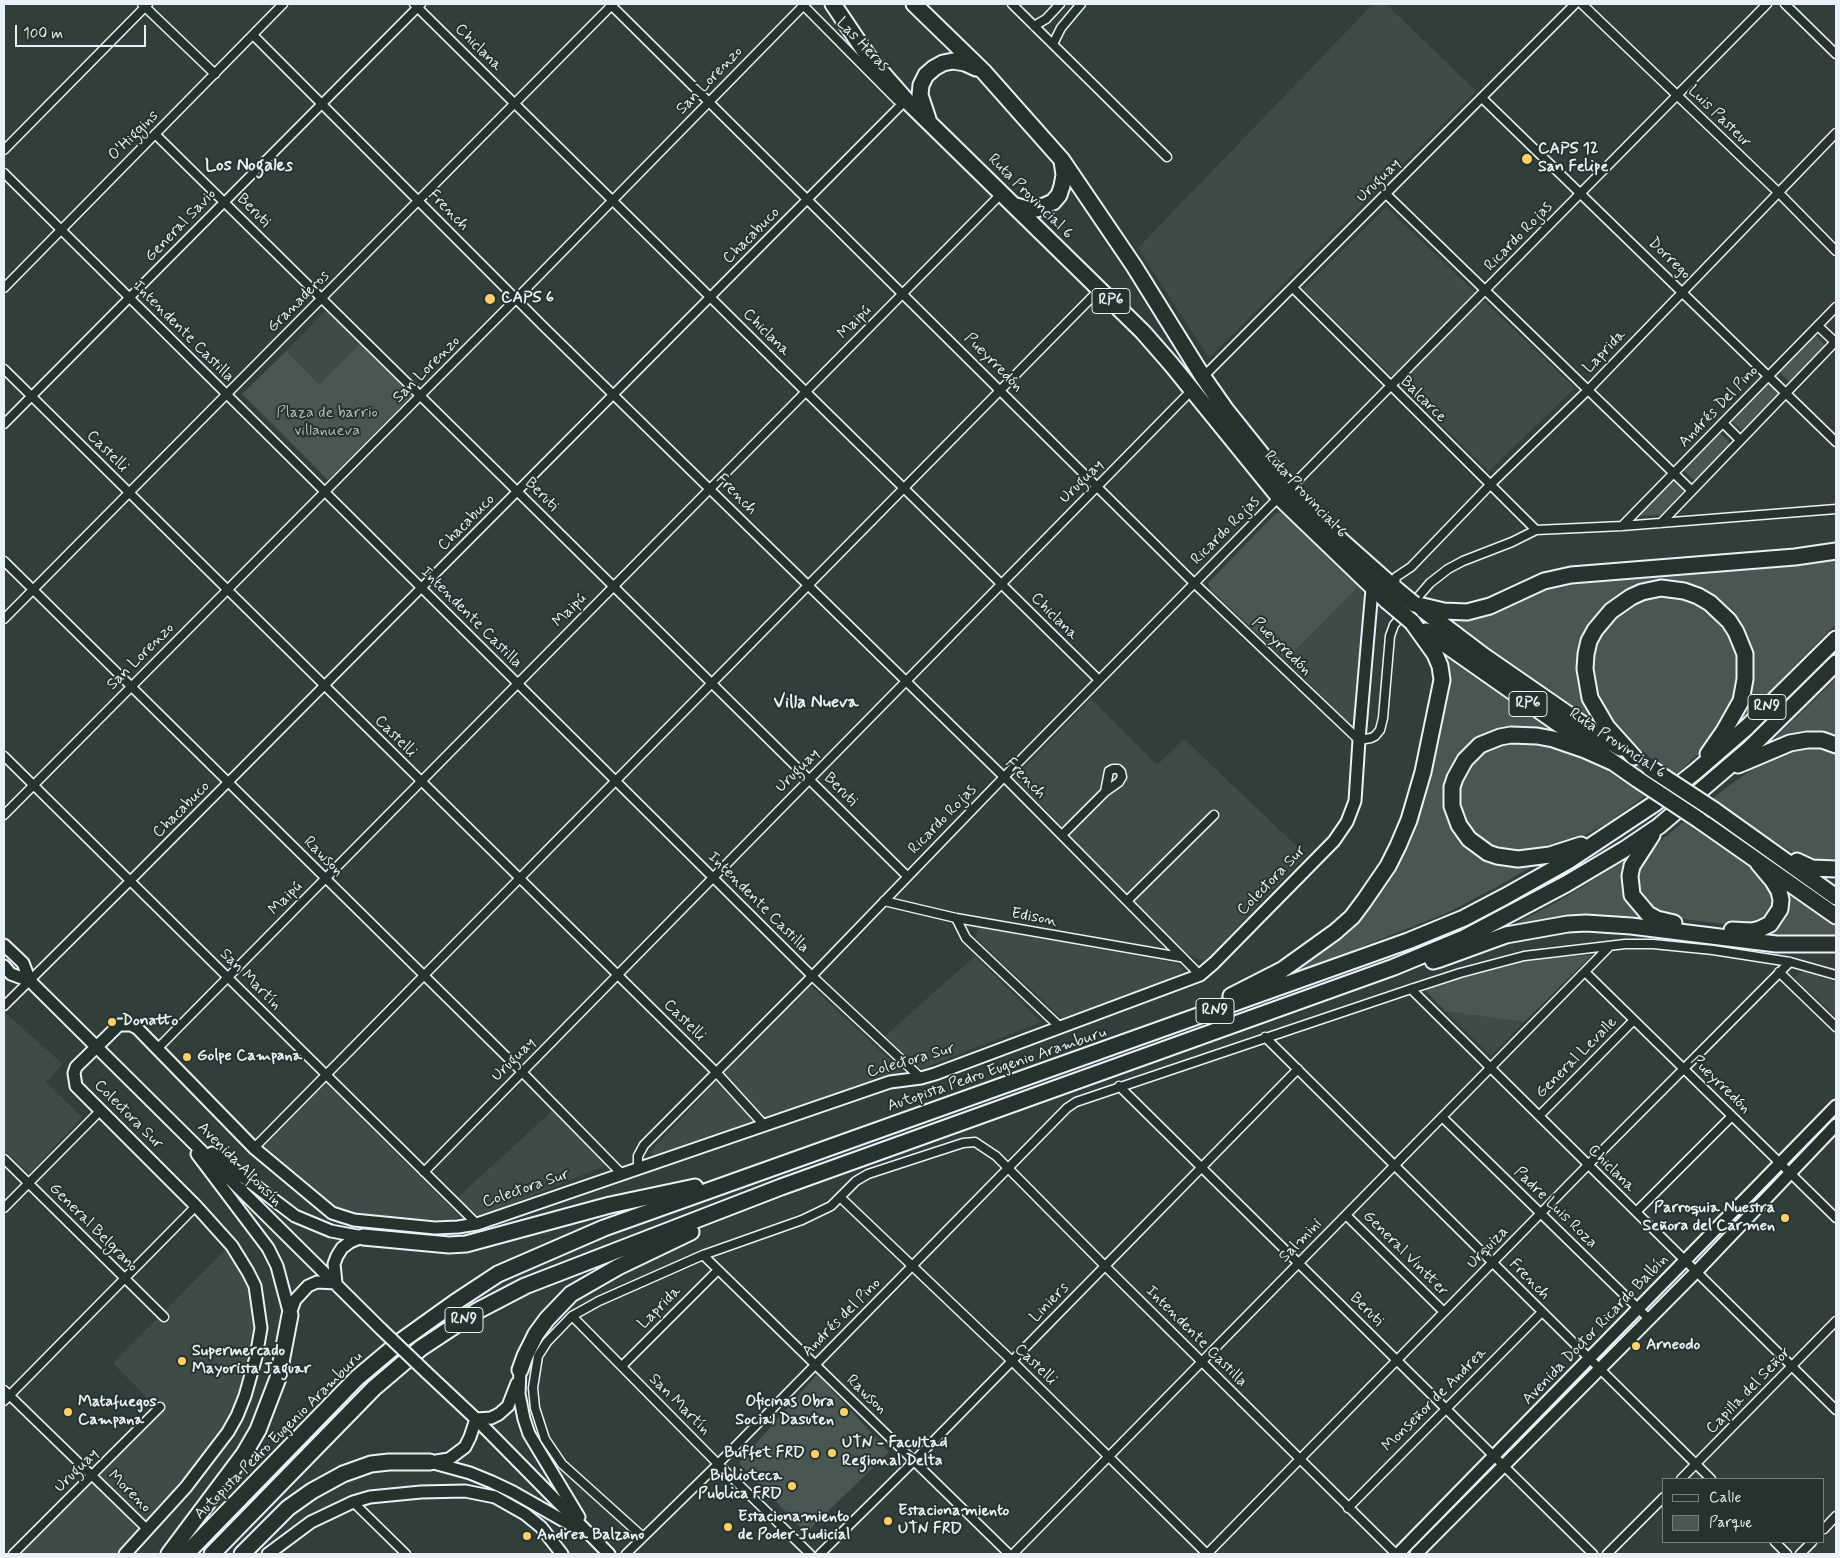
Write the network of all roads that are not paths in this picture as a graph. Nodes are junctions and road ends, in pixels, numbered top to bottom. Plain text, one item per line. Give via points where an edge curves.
1 (283, 4) edge
2 (612, 4) edge
3 (803, 4) edge
4 (833, 4) edge
5 (914, 4) edge
6 (1012, 4) edge
7 (1060, 4) edge
8 (1081, 4) edge
9 (1575, 4) edge
10 (1582, 4) edge
11 (1767, 4) edge
12 (1785, 4) edge
13 (145, 5) edge
14 (418, 5) edge
15 (1034, 26) junction
16 (252, 35) junction
17 (1053, 44) junction
18 (1836, 54) edge
19 (984, 72) junction
20 (215, 74) junction
21 (1678, 95) junction
22 (1482, 98) junction
23 (709, 102) junction
24 (904, 102) junction
25 (515, 103) junction
26 (321, 104) junction
27 (928, 121) junction
28 (156, 134) junction
29 (1836, 134) edge
30 (4, 150) edge
31 (1167, 157) dead end
32 (1062, 160) junction
33 (4, 173) edge
34 (1002, 193) junction
35 (1581, 193) junction
36 (1779, 193) junction
37 (1386, 194) junction
38 (808, 199) junction
39 (612, 200) junction
40 (418, 201) junction
41 (224, 202) junction
42 (1016, 206) junction
43 (61, 230) junction
44 (1836, 251) edge
45 (4, 288) edge
46 (1293, 288) junction
47 (1100, 290) junction
48 (1486, 291) junction
49 (1683, 291) junction
50 (903, 294) junction
51 (130, 298) junction
52 (322, 298) junction
53 (710, 298) junction
54 (516, 299) junction
55 (1836, 308) edge
56 (1818, 326) junction
57 (1836, 342) edge
58 (4, 369) edge
59 (1769, 376) junction
60 (1203, 377) junction
61 (1391, 387) junction
62 (1000, 390) junction
63 (1192, 390) junction
64 (1588, 390) junction
65 (806, 392) junction
66 (1786, 392) junction
67 (614, 394) junction
68 (227, 395) junction
69 (420, 395) junction
70 (31, 397) junction
71 (1723, 423) junction
72 (4, 424) edge
73 (1740, 440) junction
74 (1836, 442) edge
75 (1674, 474) junction
76 (1490, 485) junction
77 (1097, 487) junction
78 (710, 489) junction
79 (904, 489) junction
80 (1691, 490) junction
81 (518, 491) junction
82 (325, 492) junction
83 (129, 493) junction
84 (1284, 493) junction
85 (1836, 509) edge
86 (1661, 522) junction
87 (1622, 526) junction
88 (1536, 530) junction
89 (1836, 551) edge
90 (4, 561) edge
91 (1194, 583) junction
92 (1001, 584) junction
93 (614, 586) junction
94 (808, 586) junction
95 (422, 588) junction
96 (1372, 589) junction
97 (33, 590) junction
98 (227, 590) junction
99 (1393, 593) junction
100 (1431, 612) junction
101 (4, 619) edge
102 (1417, 626) junction
103 (1836, 639) edge
104 (1836, 663) edge
105 (1099, 680) junction
106 (906, 681) junction
107 (712, 683) junction
108 (518, 684) junction
109 (324, 686) junction
110 (131, 687) junction
111 (1358, 740) junction
112 (1836, 745) edge
113 (4, 756) edge
114 (1634, 757) junction
115 (1612, 762) junction
116 (1728, 769) junction
117 (1695, 772) junction
118 (1004, 777) junction
119 (810, 779) junction
120 (616, 781) junction
121 (421, 782) junction
122 (228, 783) junction
123 (33, 785) junction
124 (1105, 792) dead end
125 (4, 815) edge
126 (1214, 815) dead end
127 (1659, 826) junction
128 (1620, 828) junction
129 (1062, 835) junction
130 (1757, 840) junction
131 (1758, 863) junction
132 (1836, 869) edge
133 (907, 876) junction
134 (325, 878) junction
135 (713, 878) junction
136 (520, 879) junction
137 (130, 881) junction
138 (1836, 897) edge
139 (1127, 901) junction
140 (884, 902) junction
141 (1836, 916) edge
142 (956, 918) junction
143 (1836, 944) edge
144 (4, 945) edge
145 (1609, 947) junction
146 (1180, 957) junction
147 (1790, 962) junction
148 (4, 966) edge
149 (1394, 967) junction
150 (1585, 972) junction
151 (1779, 972) junction
152 (617, 975) junction
153 (1200, 975) junction
154 (1836, 975) edge
155 (424, 976) junction
156 (812, 976) junction
157 (228, 977) junction
158 (30, 981) junction
159 (1411, 989) junction
160 (4, 1006) edge
161 (1634, 1020) junction
162 (1060, 1027) junction
163 (1836, 1027) edge
164 (1265, 1037) junction
165 (1133, 1040) junction
166 (96, 1047) junction
167 (158, 1048) junction
168 (1490, 1068) junction
169 (1684, 1068) junction
170 (1298, 1069) junction
171 (522, 1072) junction
172 (716, 1072) junction
173 (326, 1075) junction
174 (921, 1078) junction
175 (1119, 1086) junction
176 (1836, 1106) edge
177 (100, 1111) junction
178 (1539, 1116) junction
179 (1732, 1116) junction
180 (1442, 1117) junction
181 (172, 1122) junction
182 (1836, 1125) edge
183 (766, 1126) junction
184 (254, 1148) junction
185 (4, 1159) edge
186 (1780, 1164) junction
187 (1588, 1165) junction
188 (1395, 1166) junction
189 (638, 1168) junction
190 (1008, 1168) junction
191 (1202, 1168) junction
192 (424, 1172) junction
193 (621, 1173) junction
194 (1790, 1173) junction
195 (28, 1183) junction
196 (719, 1186) junction
197 (781, 1187) junction
198 (841, 1198) junction
199 (196, 1206) junction
200 (4, 1208) edge
201 (1636, 1212) junction
202 (1540, 1213) junction
203 (1346, 1215) junction
204 (1836, 1218) edge
205 (477, 1224) junction
206 (363, 1237) junction
207 (703, 1255) junction
208 (1685, 1261) junction
209 (1299, 1263) junction
210 (1492, 1263) junction
211 (912, 1266) junction
212 (1104, 1266) junction
213 (718, 1270) junction
214 (1696, 1272) junction
215 (125, 1279) junction
216 (336, 1283) junction
217 (1638, 1309) junction
218 (1444, 1312) junction
219 (1542, 1312) junction
220 (290, 1315) junction
221 (572, 1316) junction
222 (164, 1317) dead end
223 (1649, 1319) junction
224 (1836, 1321) edge
225 (1397, 1360) junction
226 (1590, 1360) junction
227 (1012, 1361) junction
228 (1202, 1362) junction
229 (815, 1364) junction
230 (622, 1366) junction
231 (1792, 1366) junction
232 (1599, 1369) junction
233 (520, 1370) junction
234 (6, 1395) edge
235 (160, 1407) dead end
236 (1446, 1409) junction
237 (1836, 1410) edge
238 (476, 1420) junction
239 (1109, 1457) junction
240 (1494, 1457) junction
241 (1300, 1459) junction
242 (914, 1461) junction
243 (430, 1462) junction
244 (718, 1464) junction
245 (1696, 1464) junction
246 (1504, 1466) junction
247 (92, 1475) junction
248 (1682, 1478) edge
249 (1710, 1478) edge
250 (1662, 1499) edge
251 (353, 1502) junction
252 (1348, 1508) junction
253 (1836, 1516) edge
254 (1825, 1529) edge
255 (148, 1530) junction
256 (591, 1536) junction
257 (643, 1538) junction
258 (1776, 1543) edge
259 (1811, 1543) edge
260 (13, 1554) edge
261 (125, 1554) edge
262 (169, 1554) edge
263 (186, 1554) edge
264 (212, 1554) edge
265 (242, 1554) edge
266 (268, 1554) edge
267 (406, 1554) edge
268 (562, 1554) edge
269 (609, 1554) edge
270 (626, 1554) edge
271 (810, 1554) edge
272 (820, 1554) edge
273 (1009, 1554) edge
274 (1014, 1554) edge
275 (1207, 1554) edge
276 (1397, 1554) edge
277 (1416, 1554) edge
278 (1593, 1554) edge
279 (1607, 1554) edge
280 (1788, 1554) edge
281 (1800, 1554) edge

1 - 16 street, O'Higgins
2 - 23 street, Pueyrredón
2 - 25 street, Granaderos
3 - 23 street, San Lorenzo
3 - 24 street, Las Heras
4 - 24 highway, Ruta Provincial 6 / RP6
5 - 19 highway, Ruta Provincial 6 / RP6
6 - 15 street
7 - 15 street
8 - 17 street
9 - 22 street, Uruguay
10 - 21 street, Luis Pasteur
11 - 21 street, Ricardo Rojas
12 - 18 street
13 - 20 street
13 - 30 street
14 - 25 street, Chiclana
14 - 26 street, General Savio
15 - 17 street
16 - 20 street, O'Higgins
16 - 26 street, French
17 - 31 street
19 - 27 highway via 953,61 934,68 921,85 920,95
19 - 32 highway, Ruta Provincial 6 / RP6
20 - 28 street, O'Higgins
21 - 35 street, Ricardo Rojas
21 - 36 street, Luis Pasteur
22 - 35 street, Dorrego
22 - 37 street, Uruguay
23 - 38 street, Pueyrredón
23 - 39 street, San Lorenzo
24 - 27 highway, Ruta Provincial 6 / RP6
24 - 38 street, Chacabuco
25 - 39 street, Chiclana
25 - 40 street, Granaderos
26 - 40 street, French
26 - 41 street, General Savio
27 - 34 highway, Ruta Provincial 6 / RP6
28 - 41 street, Beruti
28 - 43 street, O'Higgins
29 - 36 street, Laprida
32 - 42 highway via 1062,186 1053,202 1037,209
32 - 60 highway, Ruta Provincial 6 / RP6 via 1134,266
33 - 43 street, Intendente Castilla
34 - 42 highway, Ruta Provincial 6 / RP6
34 - 50 street, Maipú
35 - 48 street, Ricardo Rojas
35 - 49 street, Dorrego
36 - 44 street, Luis Pasteur
36 - 49 street, Laprida
37 - 46 street, Uruguay
37 - 48 street
38 - 50 street, Pueyrredón
38 - 53 street, Chacabuco
39 - 53 street, Chiclana
39 - 54 street, San Lorenzo
40 - 52 street, Granaderos
40 - 54 street, French
41 - 51 street, General Savio
41 - 52 street, Beruti
42 - 47 highway, Ruta Provincial 6 / RP6
43 - 45 street, O'Higgins
43 - 51 street, Intendente Castilla
46 - 60 street, Uruguay
46 - 61 street, Balcarce
47 - 62 street
47 - 63 highway, Ruta Provincial 6 / RP6 via 1143,332
48 - 61 street, Ricardo Rojas
48 - 64 street
49 - 59 street, Dorrego
49 - 64 street, Laprida
50 - 62 street, Pueyrredón
50 - 65 street, Maipú
51 - 68 street, Intendente Castilla
51 - 70 street, General Savio
52 - 68 street, Granaderos
52 - 69 street, Beruti
53 - 65 street, Chiclana
53 - 67 street, Chacabuco
54 - 67 street, French
54 - 69 street, San Lorenzo
55 - 56 street, Andrés Del Pino
56 - 57 street
56 - 59 street, Andrés Del Pino
57 - 66 street
58 - 70 street, Castelli
59 - 66 street, Dorrego
59 - 71 street, Andrés Del Pino
60 - 84 highway, Ruta Provincial 6 / RP6
61 - 76 street, Balcarce
61 - 84 street, Ricardo Rojas
62 - 77 street, Pueyrredón
62 - 79 street
63 - 77 street, Uruguay
63 - 84 highway, Ruta Provincial 6 / RP6
64 - 75 street
64 - 76 street, Laprida
65 - 78 street, Maipú
65 - 79 street, Chiclana
66 - 73 street
66 - 74 street, Dorrego
67 - 78 street, French
67 - 81 street, Chacabuco
68 - 82 street, Intendente Castilla
68 - 83 street, Granaderos
69 - 81 street, Beruti
69 - 82 street, San Lorenzo
70 - 72 street, General Savio
70 - 83 street, Castelli
71 - 73 street
71 - 75 street, Andrés Del Pino
73 - 80 street
75 - 80 street
75 - 87 street, Andrés Del Pino
76 - 88 street, Balcarce
76 - 99 street, Laprida via 1411,567 1396,577
77 - 91 street, Pueyrredón
77 - 92 street, Uruguay
78 - 93 street, Maipú
78 - 94 street, French
79 - 92 street, Chiclana
79 - 94 street
80 - 86 street
81 - 93 street, Beruti
81 - 95 street, Chacabuco
82 - 95 street, Intendente Castilla
82 - 98 street, San Lorenzo
83 - 97 street, Granaderos
83 - 98 street, Castelli
84 - 91 street, Ricardo Rojas
84 - 96 highway, Ruta Provincial 6 / RP6
84 - 99 highway, Ruta Provincial 6 / RP6 via 1326,527
85 - 86 street
86 - 87 street
87 - 88 street
88 - 111 street via 1455,565 1422,592 1391,630 1380,730 1371,738
89 - 100 highway via 1571,575 1532,586 1479,610
90 - 97 street, Rawson
91 - 105 street, Ricardo Rojas
91 - 111 street, Pueyrredón
92 - 105 street, Chiclana
92 - 106 street, Uruguay
93 - 107 street, Beruti
93 - 108 street, Maipú
94 - 106 street, French
94 - 107 street
95 - 108 street, Intendente Castilla
95 - 109 street, Chacabuco
96 - 99 highway, Ruta Provincial 6 / RP6
96 - 111 main road, Colectora Sur
97 - 101 street, Granaderos
97 - 110 street, Rawson
98 - 109 street, Castelli
98 - 110 street, San Lorenzo
99 - 100 highway, Ruta Provincial 6 / RP6, bridge
99 - 102 highway, Ruta Provincial 6 / RP6, bridge
100 - 114 highway, Ruta Provincial 6 / RP6 via 1484,656
102 - 115 highway, Ruta Provincial 6 / RP6
102 - 165 highway via 1438,660 1441,688 1409,820 1388,866 1375,885 1352,916 1335,932 1282,970
103 - 117 highway, Autopista Pedro Eugenio Aramburu / RN9 via 1747,727
104 - 116 highway, Autopista Pedro Eugenio Aramburu / RN9
105 - 118 street, Ricardo Rojas
106 - 118 street, French
106 - 119 street, Uruguay
107 - 119 street, Beruti
107 - 120 street
108 - 120 street, Intendente Castilla
108 - 121 street, Maipú
109 - 121 street, Castelli
109 - 122 street, Chacabuco
110 - 122 street, Rawson
110 - 123 street, San Lorenzo
111 - 153 main road, Colectora Sur via 1355,801 1347,822 1334,840
112 - 116 highway via 1822,740 1790,743
113 - 123 street, San Martín
114 - 117 highway via 1607,727 1590,698 1585,669 1589,641 1607,615 1631,597 1661,588 1684,590 1710,603 1729,621 1742,644 1746,667 1736,711
114 - 130 highway, Ruta Provincial 6 / RP6, bridge
115 - 128 highway via 1552,739 1500,737 1480,745 1464,760 1452,787 1452,806 1459,825 1470,839 1488,852 1506,858 1564,851
115 - 131 highway, Ruta Provincial 6 / RP6, bridge
116 - 127 highway, Autopista Pedro Eugenio Aramburu / RN9
117 - 128 highway, Autopista Pedro Eugenio Aramburu / RN9
118 - 129 street, French
118 - 133 street, Ricardo Rojas
119 - 133 street, Beruti
119 - 135 street, Uruguay
120 - 135 street, Intendente Castilla
120 - 136 street
121 - 134 street, Maipú
121 - 136 street, Castelli
122 - 134 street, Rawson
122 - 137 street, Chacabuco
123 - 125 street, San Lorenzo
123 - 137 street, San Martín
124 - 129 street
126 - 139 street
127 - 131 highway via 1637,856 1630,876 1636,902 1657,919 1741,932 1770,924 1780,909 1781,900 1773,881
127 - 149 highway, Autopista Pedro Eugenio Aramburu / RN9 via 1566,884 1464,938
128 - 165 highway, Autopista Pedro Eugenio Aramburu / RN9 via 1528,884 1436,930
129 - 139 street, French
130 - 132 highway via 1805,866
130 - 138 highway, Ruta Provincial 6 / RP6
131 - 141 highway, Ruta Provincial 6 / RP6
133 - 140 street, Ricardo Rojas
134 - 155 street, Rawson
134 - 157 street, Maipú
135 - 152 street, Uruguay
135 - 156 street, Intendente Castilla
136 - 152 street, Castelli
136 - 155 street
137 - 157 street, San Martín
137 - 158 street, Chacabuco
139 - 146 street, French
140 - 142 street, Edison
140 - 156 street, Ricardo Rojas
142 - 146 street, Edison
142 - 162 street via 966,938
143 - 149 highway via 1776,944 1604,923 1568,924 1506,935 1440,959
144 - 158 main road, Avenida Alfonsín via 23,963
145 - 147 street, Andrés del Pino via 1654,944
145 - 150 street, Salmini
145 - 159 street, Andrés del Pino via 1524,956
146 - 153 street, French
147 - 151 street, Urquiza
147 - 154 street, Andrés del Pino
148 - 158 main road, Avenida Alfonsín via 11,974
149 - 197 highway, Autopista Pedro Eugenio Aramburu / RN9
150 - 161 street, Pueyrredón
150 - 168 street, Salmini
151 - 163 street
151 - 169 street, Urquiza
152 - 171 street, Uruguay
152 - 172 street, Castelli
153 - 162 main road, Colectora Sur
155 - 171 street, Rawson
155 - 173 street
156 - 172 street, Ricardo Rojas
156 - 174 street, Intendente Castilla
157 - 167 street, Maipú
157 - 173 street, San Martín
158 - 160 street, Chacabuco
158 - 166 main road, Avenida Alfonsín
159 - 164 street, Andrés del Pino
159 - 168 street, Chiclana
161 - 169 street, Pueyrredón
161 - 178 street, General Levalle
162 - 174 main road, Colectora Sur
164 - 170 street, French
164 - 175 street, Andrés del Pino
165 - 196 highway, Autopista Pedro Eugenio Aramburu / RN9
166 - 167 main road, Colectora Sur via 119,1025 125,1024 137,1028
166 - 177 main road, Colectora Sur via 76,1067 74,1080
166 - 181 main road, Avenida Alfonsín
167 - 184 main road, Colectora Sur
168 - 178 street, Chiclana
168 - 180 street, Salmini
169 - 179 street, Pueyrredón
169 - 187 street, Urquiza
170 - 188 street, French
170 - 191 street, Liniers
171 - 192 street, Uruguay
171 - 193 street, Rawson
172 - 183 street, Castelli
172 - 189 street, Ricardo Rojas via 644,1144 638,1156
173 - 184 street
173 - 192 street, San Martín
174 - 183 main road, Colectora Sur via 890,1082
175 - 190 street, Andrés del Pino via 1067,1108
175 - 191 street, Beruti
176 - 186 main road, Avenida Doctor Ricardo Balbín
177 - 195 street
177 - 199 main road, Colectora Sur
178 - 187 street, Chiclana
179 - 186 street, Pueyrredón
179 - 201 street
180 - 188 street, Salmini
180 - 202 street, Padre Luis Roza
181 - 206 main road via 295,1216 331,1231
181 - 216 main road, Avenida Alfonsín
181 - 220 main road via 268,1248 277,1266
182 - 194 main road, Avenida Doctor Ricardo Balbín
183 - 189 main road, Colectora Sur
184 - 205 main road, Colectora Sur via 322,1206 341,1217 434,1228
185 - 195 street, General Belgrano
186 - 194 street, Pueyrredón
186 - 208 main road, Avenida Doctor Ricardo Balbín
187 - 201 street, Chiclana
187 - 202 street, Urquiza
188 - 203 street, Salmini
188 - 210 street, French
189 - 193 main road, Colectora Sur
190 - 198 street, Intendente Castilla via 985,1147 976,1142 963,1143 868,1174 856,1181
190 - 211 street, Andrés del Pino
190 - 212 street, Intendente Castilla
191 - 209 street, Beruti
191 - 212 street, Liniers
192 - 205 street, San Martín
193 - 205 main road, Colectora Sur
194 - 204 street, Pueyrredón
194 - 214 main road, Avenida Doctor Ricardo Balbín
195 - 200 street
195 - 215 street, General Belgrano
196 - 206 highway via 690,1188 610,1205 466,1244
196 - 263 highway, Autopista Pedro Eugenio Aramburu / RN9 via 604,1228 498,1274 454,1303 357,1378
197 - 233 highway via 571,1294 536,1334
197 - 264 highway, Autopista Pedro Eugenio Aramburu / RN9 via 525,1286 470,1316 421,1348 374,1388
198 - 207 street via 832,1206 802,1220
198 - 211 street, Castelli
199 - 215 street
199 - 255 main road, Colectora Sur via 232,1246 248,1272 255,1286 261,1328 250,1379 237,1416 186,1487
201 - 208 street, Chiclana
202 - 210 street, Urquiza
202 - 217 street, Padre Luis Roza
203 - 209 street, Salmini
203 - 218 street, General Vintter
206 - 216 main road via 350,1242 336,1256
207 - 213 street, Rawson
207 - 221 street
208 - 214 street, Chiclana
208 - 217 main road, Avenida Doctor Ricardo Balbín
209 - 225 street, Beruti
209 - 228 street, Salmini
210 - 218 street, Urquiza
210 - 219 street, French
211 - 227 street, Castelli
211 - 229 street, Andrés del Pino
212 - 227 street, Liniers
212 - 228 street, Intendente Castilla
213 - 229 street, Rawson
213 - 230 street, Laprida
214 - 223 main road, Avenida Doctor Ricardo Balbín
214 - 231 street, Chiclana
215 - 222 street, General Belgrano
215 - 234 street
216 - 220 main road via 317,1282 308,1286 295,1300
216 - 238 main road, Avenida Alfonsín, bridge
217 - 223 street, Padre Luis Roza
217 - 226 main road, Avenida Doctor Ricardo Balbín
218 - 225 street, Urquiza
219 - 226 street, French
219 - 236 street, Monseñor de Andrea
220 - 262 highway via 278,1378 258,1430 244,1454
221 - 230 street, San Martín
221 - 257 street via 546,1342 538,1356 533,1388 539,1425 562,1464
223 - 232 main road, Avenida Doctor Ricardo Balbín
224 - 231 street, Capilla del Señor
225 - 236 street, Beruti
225 - 241 street, Urquiza
226 - 232 street, French
226 - 240 main road, Avenida Doctor Ricardo Balbín
227 - 239 street, Castelli
227 - 242 street, Liniers
228 - 239 street, Salmini
228 - 241 street, Intendente Castilla
229 - 242 street, Rawson
229 - 244 street, Andrés del Pino
230 - 244 street, San Martín
231 - 237 street, Chiclana
231 - 245 street, Capilla del Señor
232 - 245 street, French
232 - 246 main road, Avenida Doctor Ricardo Balbín
233 - 238 main road via 508,1406 491,1418
233 - 256 main road via 520,1401 529,1434
234 - 247 street, Moreno
235 - 247 street, Uruguay
236 - 240 street, Beruti
236 - 252 street, Monseñor de Andrea
238 - 243 main road via 465,1447 457,1455
238 - 256 main road, Avenida Alfonsín
239 - 274 street, Salmini
239 - 275 street, Castelli
240 - 246 street, Beruti
240 - 276 main road, Avenida Doctor Ricardo Balbín
241 - 252 street, Intendente Castilla
241 - 275 street, Urquiza
242 - 272 street, Liniers
242 - 273 street, Rawson
243 - 256 main road via 492,1482
243 - 265 highway via 371,1464 343,1474 288,1508
244 - 257 street, Andrés del Pino
244 - 271 street, San Martín
245 - 248 street, Capilla del Señor
245 - 249 street, French
246 - 277 main road, Avenida Doctor Ricardo Balbín
246 - 278 street, Beruti
247 - 255 street, Moreno
247 - 260 street, Uruguay
250 - 279 street
251 - 266 main road via 310,1522
251 - 267 street
251 - 268 main road via 421,1492 465,1491 495,1497 525,1514
252 - 276 street, Intendente Castilla
253 - 254 street
255 - 261 main road, Colectora Sur
256 - 269 main road
257 - 270 street, Andrés del Pino
258 - 280 street
259 - 281 street

